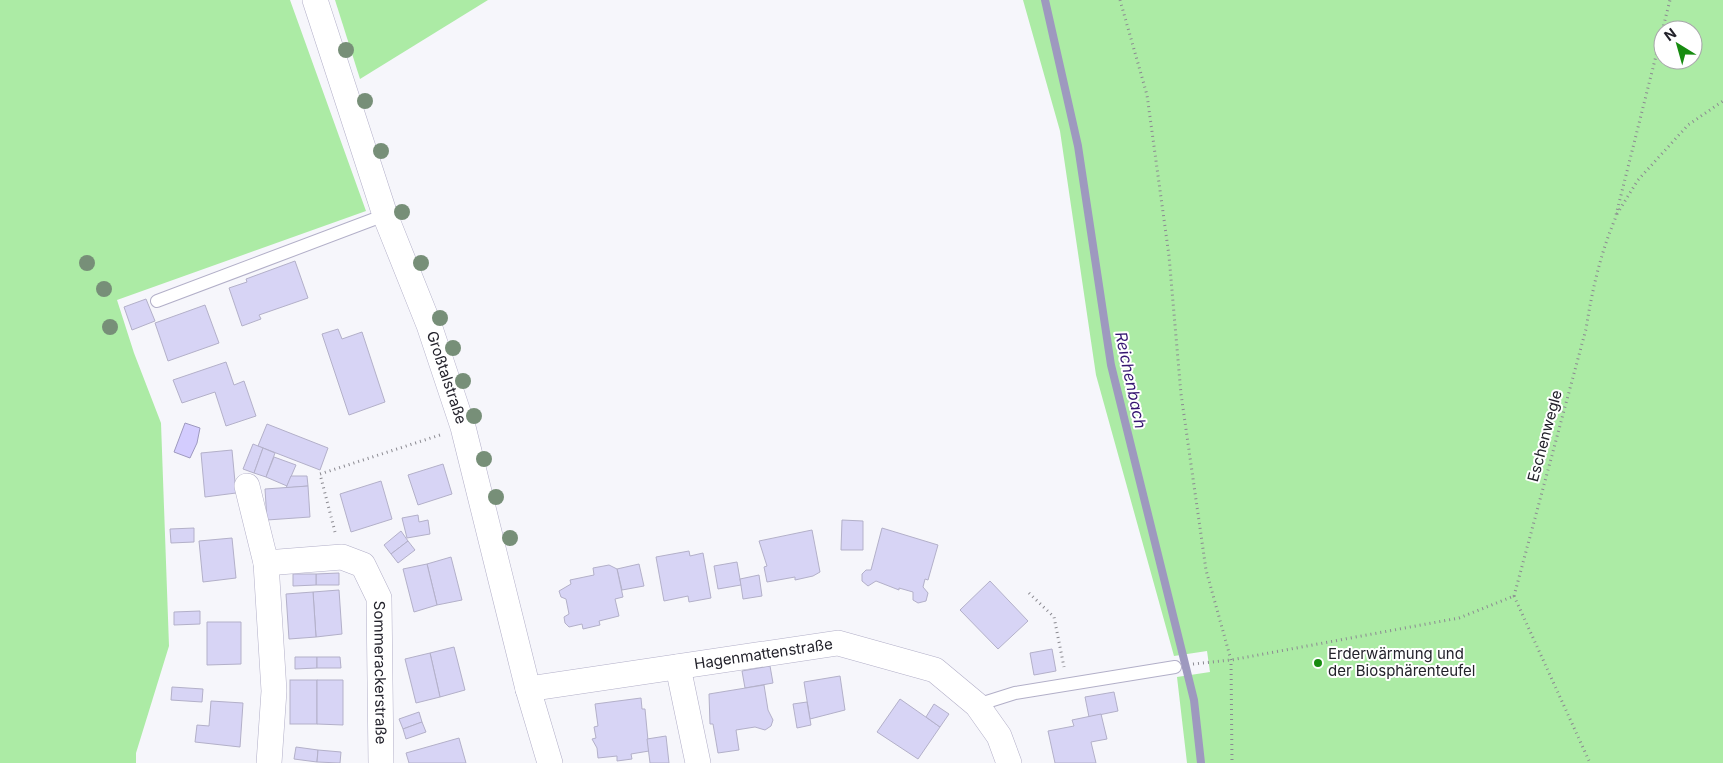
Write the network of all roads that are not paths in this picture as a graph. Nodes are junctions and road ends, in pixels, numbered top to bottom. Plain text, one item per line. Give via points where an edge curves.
1 (315, 0) edge
2 (385, 215) junction
3 (157, 302) dead end
4 (247, 486) dead end
5 (266, 563) junction
6 (678, 667) junction
7 (1175, 667) dead end
8 (528, 689) junction
9 (977, 705) junction
10 (269, 763) edge
11 (381, 763) edge
12 (550, 763) edge
13 (698, 763) edge
14 (1009, 763) edge

1 - 2 street, Großtalstraße
2 - 3 lane
2 - 8 street, Großtalstraße via 429,325 463,427
4 - 5 street
5 - 10 street via 274,692
5 - 11 street, Sommerackerstraße via 342,557 363,565 379,598
6 - 8 street, Hagenmattenstraße
6 - 9 street, Hagenmattenstraße via 838,643 935,670
6 - 13 street
7 - 9 lane via 1067,683 1015,693
8 - 12 street, Großtalstraße
9 - 14 street, Hagenmattenstraße via 999,736

